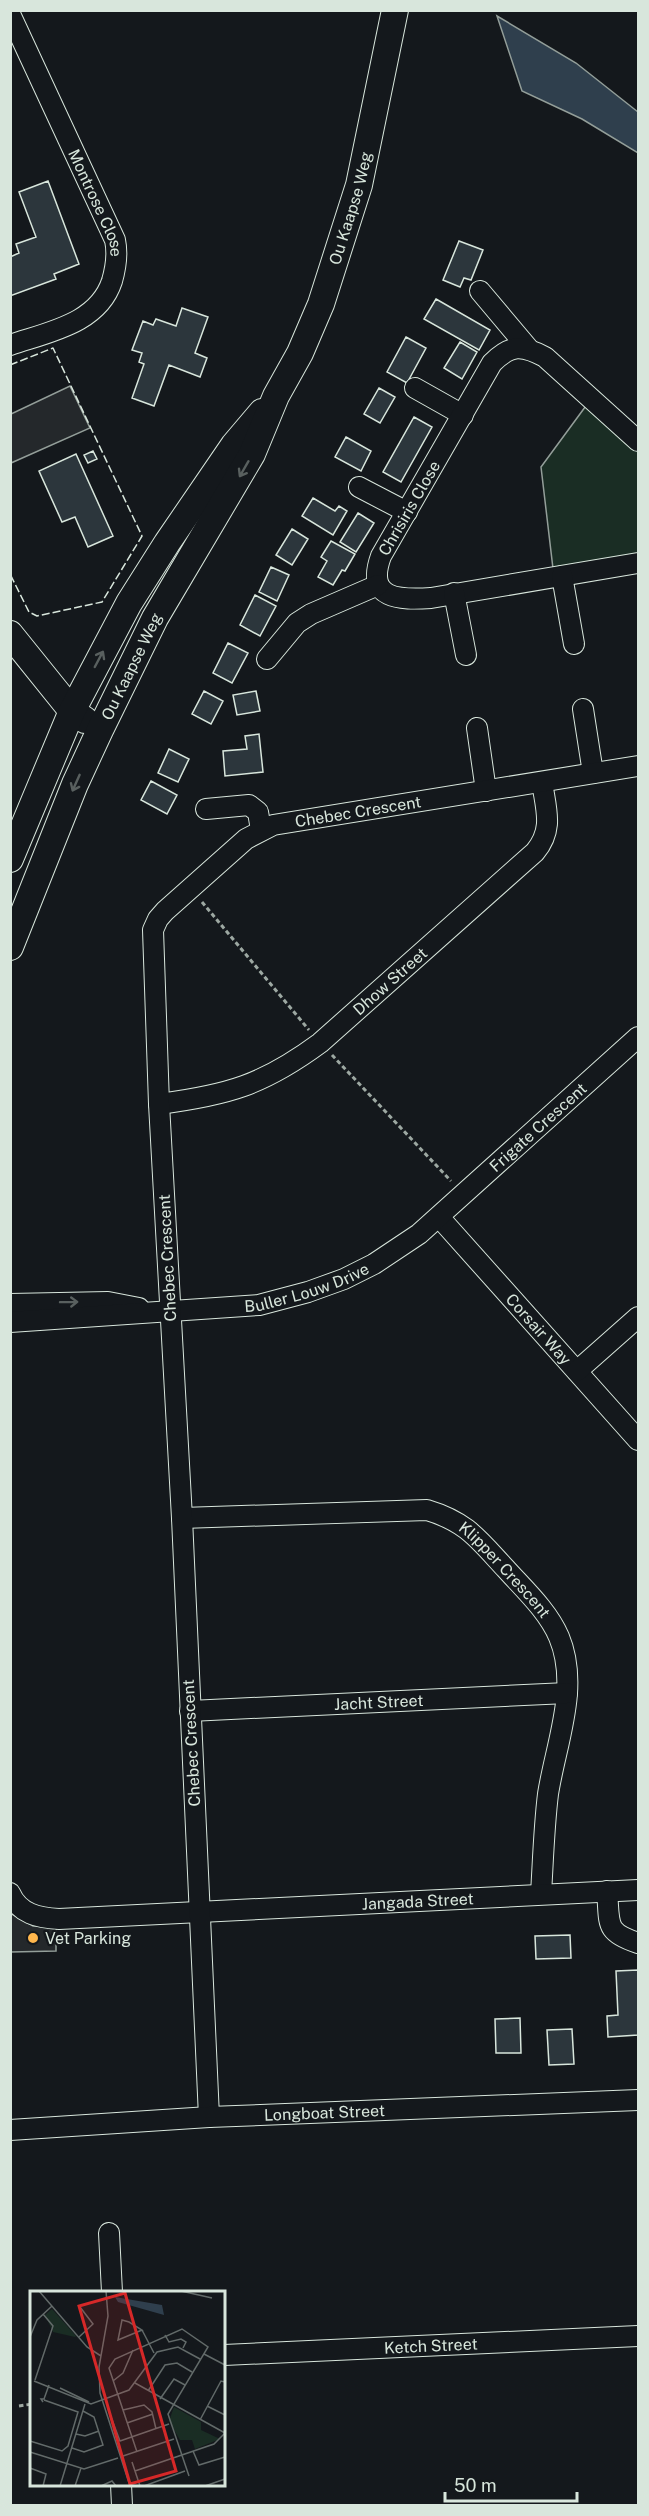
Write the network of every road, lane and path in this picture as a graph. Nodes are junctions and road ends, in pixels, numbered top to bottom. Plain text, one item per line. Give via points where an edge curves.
1 (395, 10) edge
2 (10, 14) edge
3 (480, 291) dead end
4 (10, 345) edge
5 (528, 348) junction
6 (415, 388) dead end
7 (276, 396) junction
8 (463, 415) junction
9 (639, 441) edge
10 (359, 487) dead end
11 (407, 513) junction
12 (639, 563) edge
13 (562, 576) junction
14 (378, 585) junction
15 (454, 593) junction
16 (10, 634) edge
17 (574, 644) dead end
18 (466, 655) dead end
19 (267, 659) dead end
20 (584, 709) dead end
21 (72, 711) junction
22 (477, 728) dead end
23 (100, 730) junction
24 (639, 766) edge
25 (594, 773) junction
26 (542, 782) junction
27 (486, 791) junction
28 (206, 809) dead end
29 (261, 830) junction
30 (10, 859) edge
31 (10, 947) edge
32 (639, 1037) edge
33 (159, 1104) junction
34 (439, 1217) junction
35 (10, 1304) edge
36 (163, 1311) junction
37 (639, 1317) edge
38 (10, 1322) edge
39 (577, 1371) junction
40 (639, 1440) edge
41 (182, 1518) junction
42 (567, 1693) junction
43 (190, 1711) junction
44 (639, 1890) edge
45 (607, 1891) junction
46 (10, 1893) edge
47 (541, 1894) junction
48 (199, 1911) junction
49 (639, 1943) edge
50 (639, 2100) edge
51 (209, 2117) junction
52 (10, 2130) edge
53 (109, 2233) dead end
54 (111, 2291) edge
55 (639, 2336) edge
56 (225, 2355) edge
57 (30, 2404) edge
58 (19, 2406) dead end
59 (121, 2486) edge
60 (122, 2505) edge

1 - 7 main road, Ou Kaapse Weg via 359,184 342,244 300,352
2 - 4 street, Montrose Close via 117,251 110,285 91,313
3 - 5 street
5 - 8 street, Chrisiris Close via 515,348 492,363
5 - 9 street via 545,357
6 - 8 street
21 -> 7 main road, Ou Kaapse Weg via 129,603 167,543 234,445
7 -> 23 main road, Ou Kaapse Weg via 252,454 156,618
8 - 11 street, Chrisiris Close
10 - 11 street
11 - 14 street, Chrisiris Close via 381,556 376,570
12 - 13 street
13 - 15 street
13 - 17 street
14 - 15 street via 400,600
14 - 19 street via 297,623
15 - 18 street
16 - 21 main road
20 - 25 street
21 - 23 main road
21 - 30 main road, Ou Kaapse Weg
22 - 27 street
23 -> 31 main road, Ou Kaapse Weg
24 - 25 street, Chebec Crescent
25 - 26 street, Chebec Crescent
26 - 27 street, Chebec Crescent
26 - 33 street, Dhow Street via 547,831 535,852 320,1043 292,1064 257,1082 201,1098
27 - 29 street, Chebec Crescent
28 - 29 street via 249,805 258,812
29 - 33 street, Chebec Crescent via 165,911 153,930
32 - 34 street, Frigate Crescent
33 - 36 street, Chebec Crescent
34 - 36 street, Buller Louw Drive via 374,1264 308,1292 259,1305
34 - 39 street, Corsair Way
35 -> 36 street, Buller Louw Drive via 108,1302
36 - 38 street, Buller Louw Drive
36 - 41 street, Chebec Crescent
37 - 39 street
39 - 40 street, Corsair Way
41 - 42 street, Klipper Crescent via 402,1509 427,1510 451,1517 473,1533 549,1618 564,1653
41 - 43 street, Chebec Crescent
42 - 43 street, Jacht Street
42 - 47 street, Klipper Crescent via 549,1792
43 - 48 street, Chebec Crescent
44 - 45 street, Jangada Street
45 - 47 street, Jangada Street
45 - 49 street via 611,1929
46 - 48 street, Jangada Street via 22,1909 42,1918
47 - 48 street, Jangada Street
48 - 51 street, Chebec Crescent
50 - 51 street, Longboat Street
51 - 52 street, Longboat Street
53 - 54 street
55 - 56 street, Ketch Street
57 - 58 path
59 - 60 street

